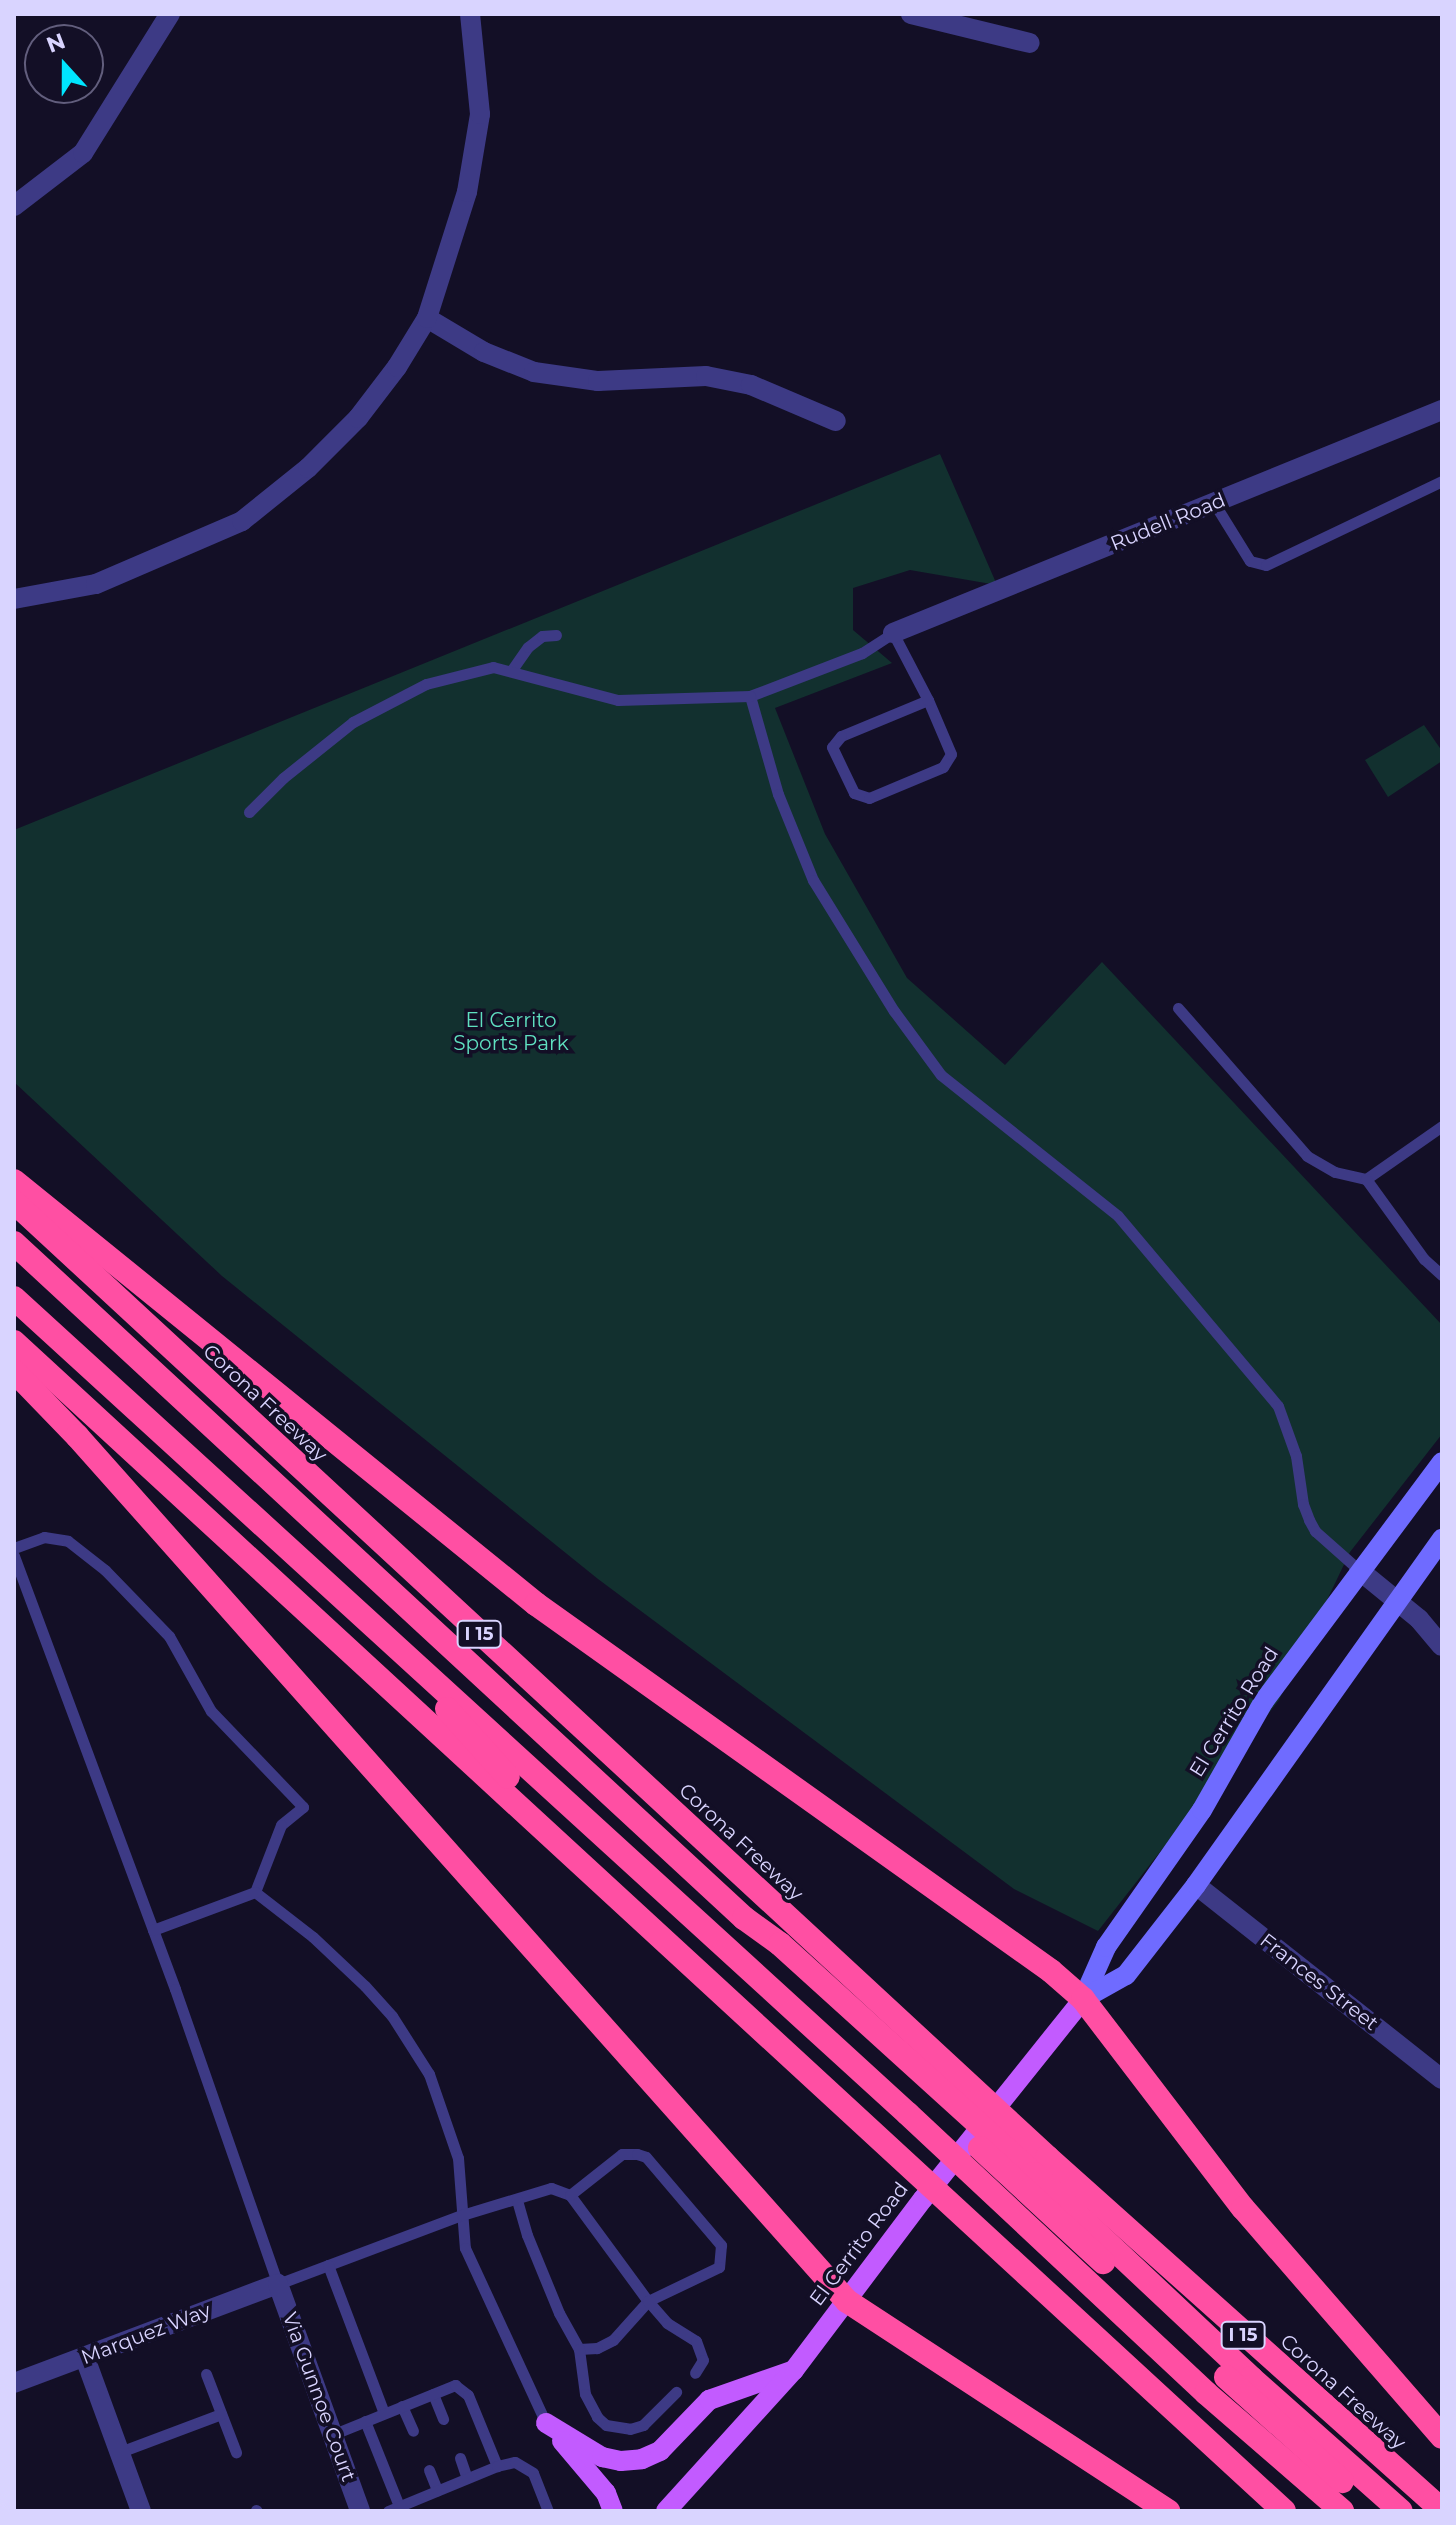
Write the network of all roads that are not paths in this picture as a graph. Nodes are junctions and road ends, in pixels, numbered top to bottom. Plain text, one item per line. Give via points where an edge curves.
1 (170, 14) edge
2 (470, 14) edge
3 (911, 14) edge
4 (1030, 43) dead end
5 (14, 206) edge
6 (427, 318) junction
7 (1442, 410) edge
8 (836, 421) dead end
9 (1442, 481) edge
10 (1214, 503) junction
11 (14, 599) edge
12 (893, 633) junction
13 (556, 635) dead end
14 (511, 671) junction
15 (750, 696) junction
16 (928, 700) junction
17 (249, 812) dead end
18 (1178, 1008) dead end
19 (1442, 1126) edge
20 (1366, 1179) junction
21 (14, 1181) edge
22 (14, 1202) edge
23 (14, 1243) edge
24 (1442, 1275) edge
25 (14, 1298) edge
26 (14, 1342) edge
27 (14, 1371) edge
28 (1442, 1462) edge
29 (276, 1538) junction
30 (1442, 1539) edge
31 (14, 1548) edge
32 (14, 1556) edge
33 (1359, 1570) junction
34 (1397, 1600) junction
35 (1442, 1646) edge
36 (606, 1885) junction
37 (1196, 1885) junction
38 (255, 1892) junction
39 (153, 1930) junction
40 (1083, 1999) junction
41 (1442, 2079) edge
42 (927, 2089) junction
43 (1035, 2173) junction
44 (570, 2195) junction
45 (517, 2199) junction
46 (462, 2215) junction
47 (328, 2265) junction
48 (278, 2284) junction
49 (648, 2301) junction
50 (847, 2301) junction
51 (579, 2349) junction
52 (85, 2358) junction
53 (794, 2370) junction
54 (695, 2373) dead end
55 (206, 2374) dead end
56 (14, 2383) edge
57 (676, 2392) dead end
58 (433, 2394) junction
59 (402, 2406) junction
60 (384, 2413) junction
61 (221, 2414) junction
62 (443, 2419) dead end
63 (365, 2421) junction
64 (546, 2423) junction
65 (413, 2431) dead end
66 (334, 2434) junction
67 (1442, 2437) edge
68 (120, 2452) junction
69 (236, 2452) dead end
70 (460, 2458) dead end
71 (497, 2466) junction
72 (429, 2470) dead end
73 (467, 2478) junction
74 (437, 2490) junction
75 (396, 2509) edge
76 (1442, 2510) edge
77 (141, 2511) edge
78 (360, 2511) edge
79 (548, 2511) edge
80 (613, 2511) edge
81 (666, 2511) edge
82 (1168, 2511) edge
83 (1284, 2511) edge
84 (1342, 2511) edge
85 (1377, 2511) edge
86 (1401, 2511) edge

1 - 5 street via 83,153
2 - 6 street via 480,114 467,192
3 - 4 street
6 - 8 street via 484,352 534,372 598,381 706,376 751,385
6 - 11 street via 358,418 308,468 242,521 96,584
7 - 10 street, Rudell Road
9 - 10 lane via 1266,565 1250,561
10 - 12 street, Rudell Road
12 - 15 lane via 862,653
12 - 16 lane
13 - 14 lane via 542,636 528,647
14 - 15 lane via 618,700
14 - 17 lane via 493,667 426,684 353,722
15 - 33 lane via 778,794 806,866 894,1011 941,1075 1118,1216 1278,1406 1296,1456 1309,1520
16 - 16 lane via 841,736 832,747 854,793 869,798 943,767 951,754
18 - 20 lane via 1307,1156 1335,1172
19 - 20 lane
20 - 24 lane via 1424,1259
21 - 40 highway via 536,1604
22 - 42 highway, Corona Freeway / I 15
23 - 42 highway via 744,1918 770,1951
25 - 29 highway
26 - 36 highway
27 - 50 highway
28 - 33 main road, El Cerrito Road
29 - 36 highway via 320,1590 439,1700
29 - 42 highway
30 - 34 main road, El Cerrito Road
31 - 38 lane via 44,1537 68,1541 105,1570 169,1636 211,1711 303,1807 281,1825
32 - 39 lane
33 - 34 street
33 - 40 main road, El Cerrito Road via 1264,1701 1202,1810 1106,1947
34 - 35 street
34 - 37 main road, El Cerrito Road
36 - 83 highway
37 - 40 main road, El Cerrito Road via 1126,1975
37 - 41 street, Frances Street
38 - 39 lane
38 - 46 lane via 344,1965 409,2039 440,2096 458,2158
39 - 48 lane
40 - 50 main road, El Cerrito Road
40 - 67 highway via 1243,2208
42 - 43 highway, Corona Freeway / I 15
42 - 43 highway
42 - 84 highway via 1008,2208
43 - 76 highway, Corona Freeway / I 15
43 - 85 highway via 1266,2415
43 - 86 highway via 1251,2378
44 - 45 lane via 551,2188
44 - 49 lane
44 - 49 lane via 622,2154 637,2154 646,2157 721,2245 719,2267 710,2275
45 - 46 lane
45 - 51 lane via 559,2313
46 - 47 lane
46 - 64 lane via 465,2248
47 - 48 lane
47 - 60 lane
48 - 52 street, Marquez Way
48 - 66 street, Via Gunnoe Court
49 - 51 lane via 613,2340
49 - 54 lane via 667,2323 696,2341 703,2360
50 - 53 main road, El Cerrito Road
50 - 82 highway
51 - 57 lane via 585,2394 606,2425 643,2425
52 - 56 street, Marquez Way
52 - 68 street
53 - 64 main road via 709,2400 660,2451 642,2459 602,2457
53 - 81 main road, El Cerrito Road
55 - 61 lane
58 - 59 lane
58 - 62 lane
58 - 71 lane via 455,2385 462,2388
59 - 60 lane
59 - 65 lane
60 - 63 lane
61 - 68 lane
61 - 69 lane
63 - 66 lane
63 - 75 lane
64 - 80 main road via 606,2493
66 - 78 street, Via Gunnoe Court
68 - 77 street
70 - 73 lane
71 - 73 lane
71 - 79 lane via 515,2462 533,2473
72 - 74 lane
73 - 74 lane
74 - 75 lane

